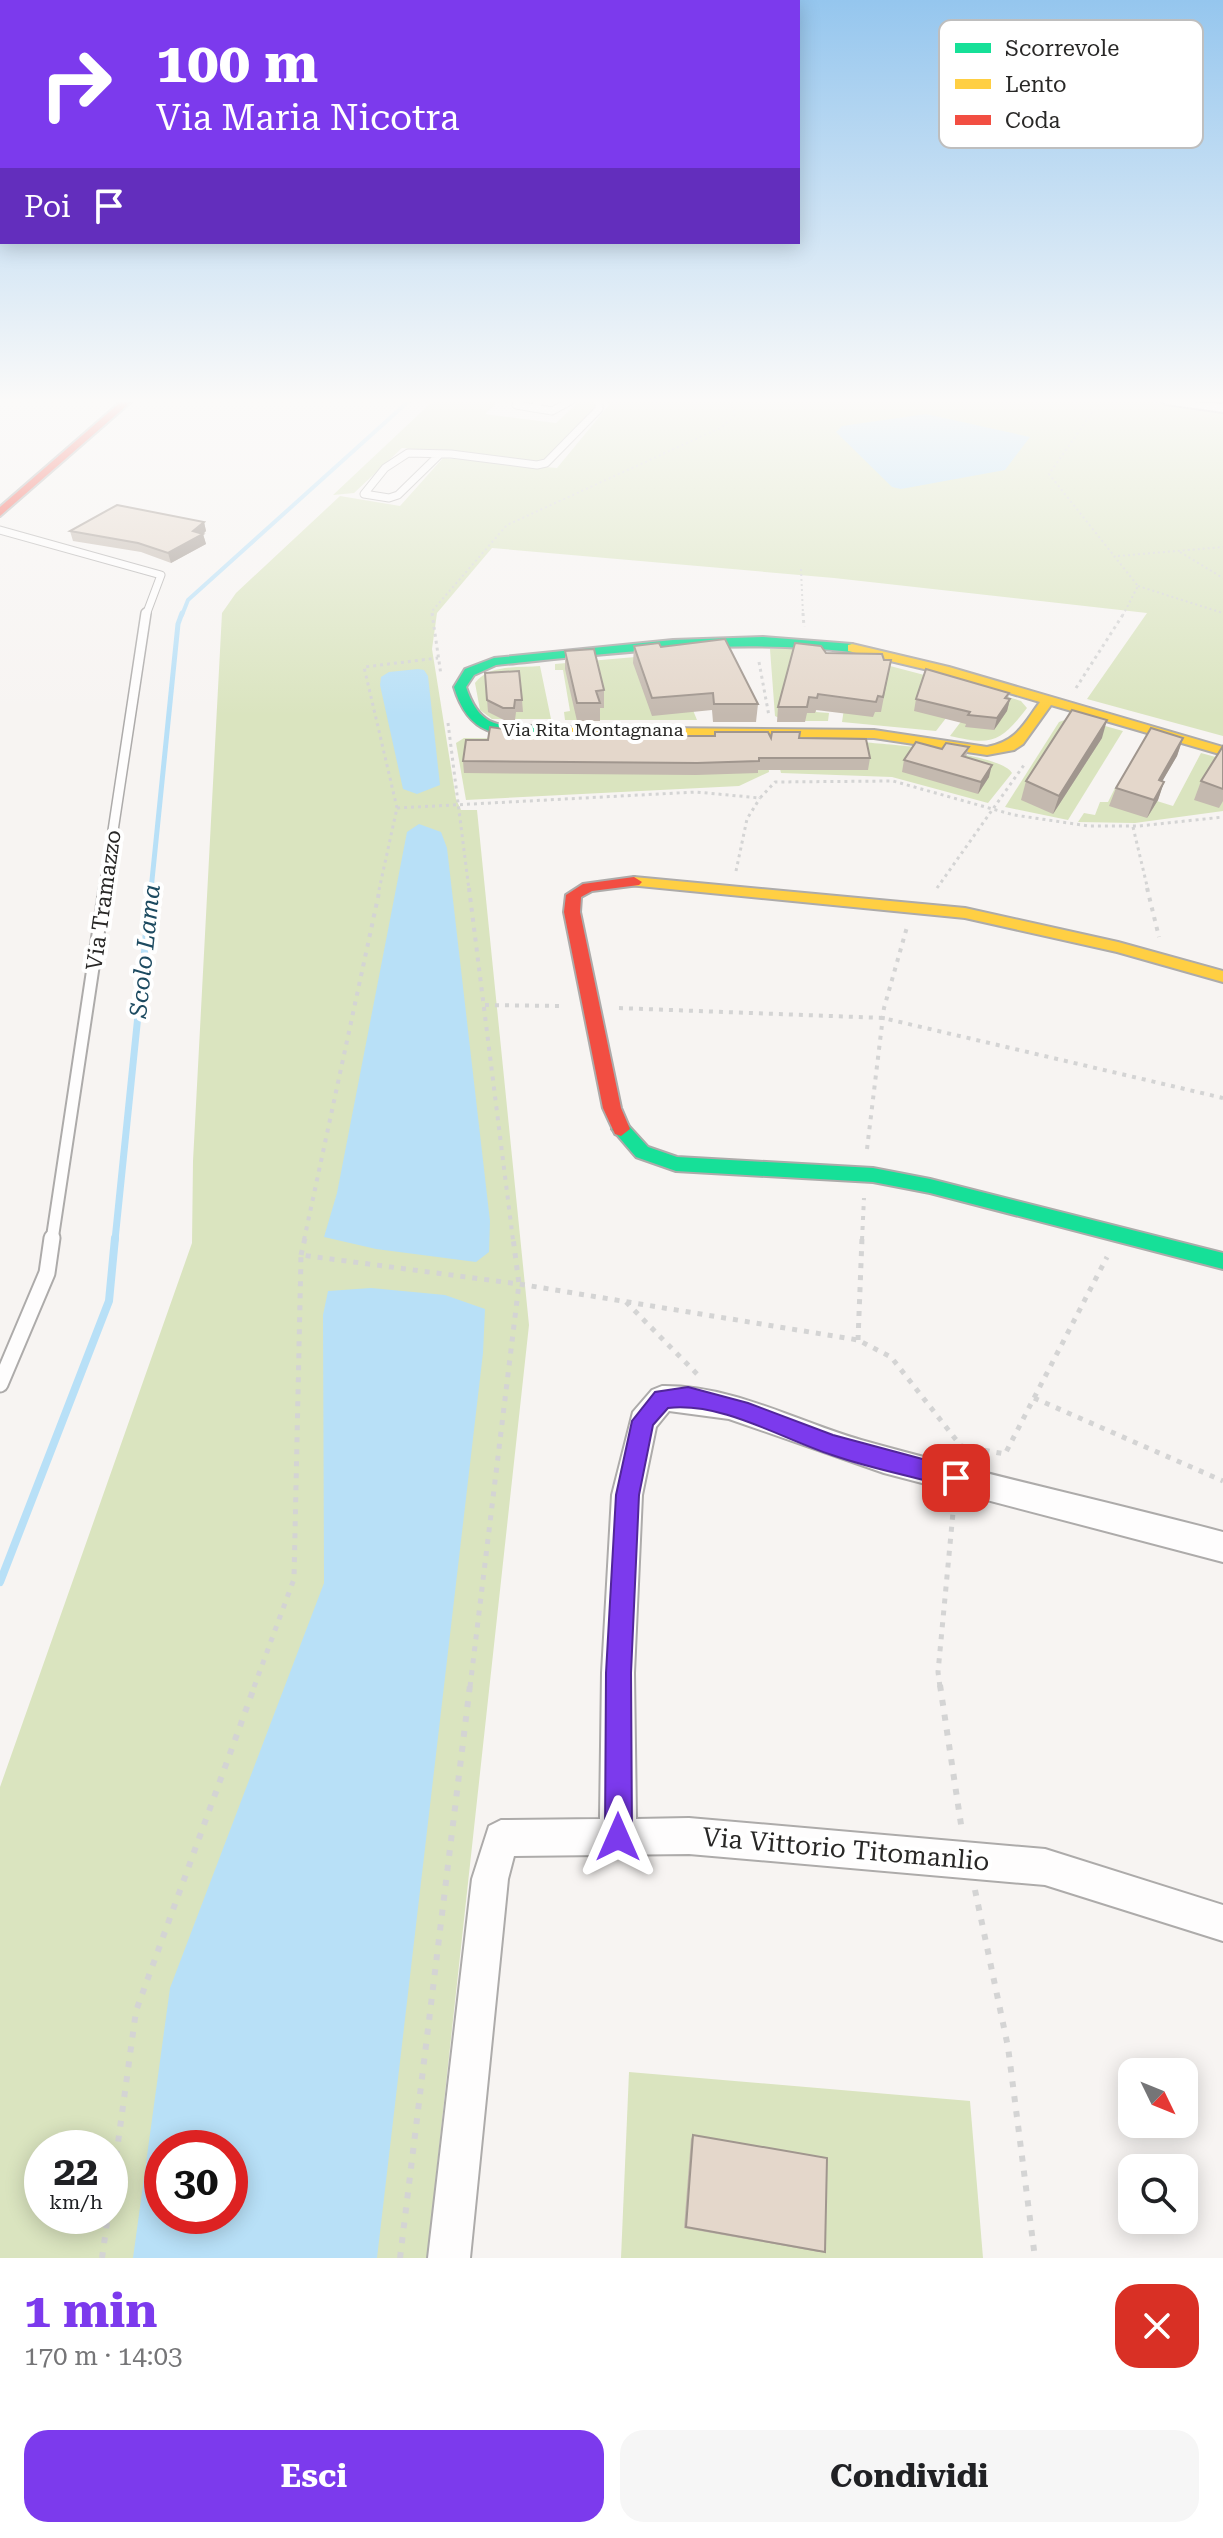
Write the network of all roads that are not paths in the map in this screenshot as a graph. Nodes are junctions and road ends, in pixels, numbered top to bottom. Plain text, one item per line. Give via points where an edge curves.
1 (0, 530) edge
2 (1048, 700) junction
3 (1223, 751) edge
4 (1223, 977) edge
5 (1223, 1261) edge
6 (0, 1384) edge
7 (1223, 1547) edge
8 (618, 1837) junction
9 (1223, 1923) edge
10 (449, 2258) edge

1 - 6 lane, Via Tramazzo via 161,575 147,606 47,1273
2 - 2 street, Via Rita Montagnana via 854,648 752,640 494,662 469,672 460,687 469,718 503,731 874,734 987,751 1018,741
2 - 3 street, Via Rita Montagnana
4 - 5 street via 1164,959 921,906 620,881 574,895 572,912 612,1108 623,1138 646,1156 676,1164 865,1175 930,1186
7 - 8 street via 833,1445 688,1396 662,1399 643,1421 627,1495 618,1673
8 - 9 street, Via Vittorio Titomanlio via 689,1836 1045,1867
8 - 10 street, Via Vittorio Titomanlio via 501,1838 490,1879

